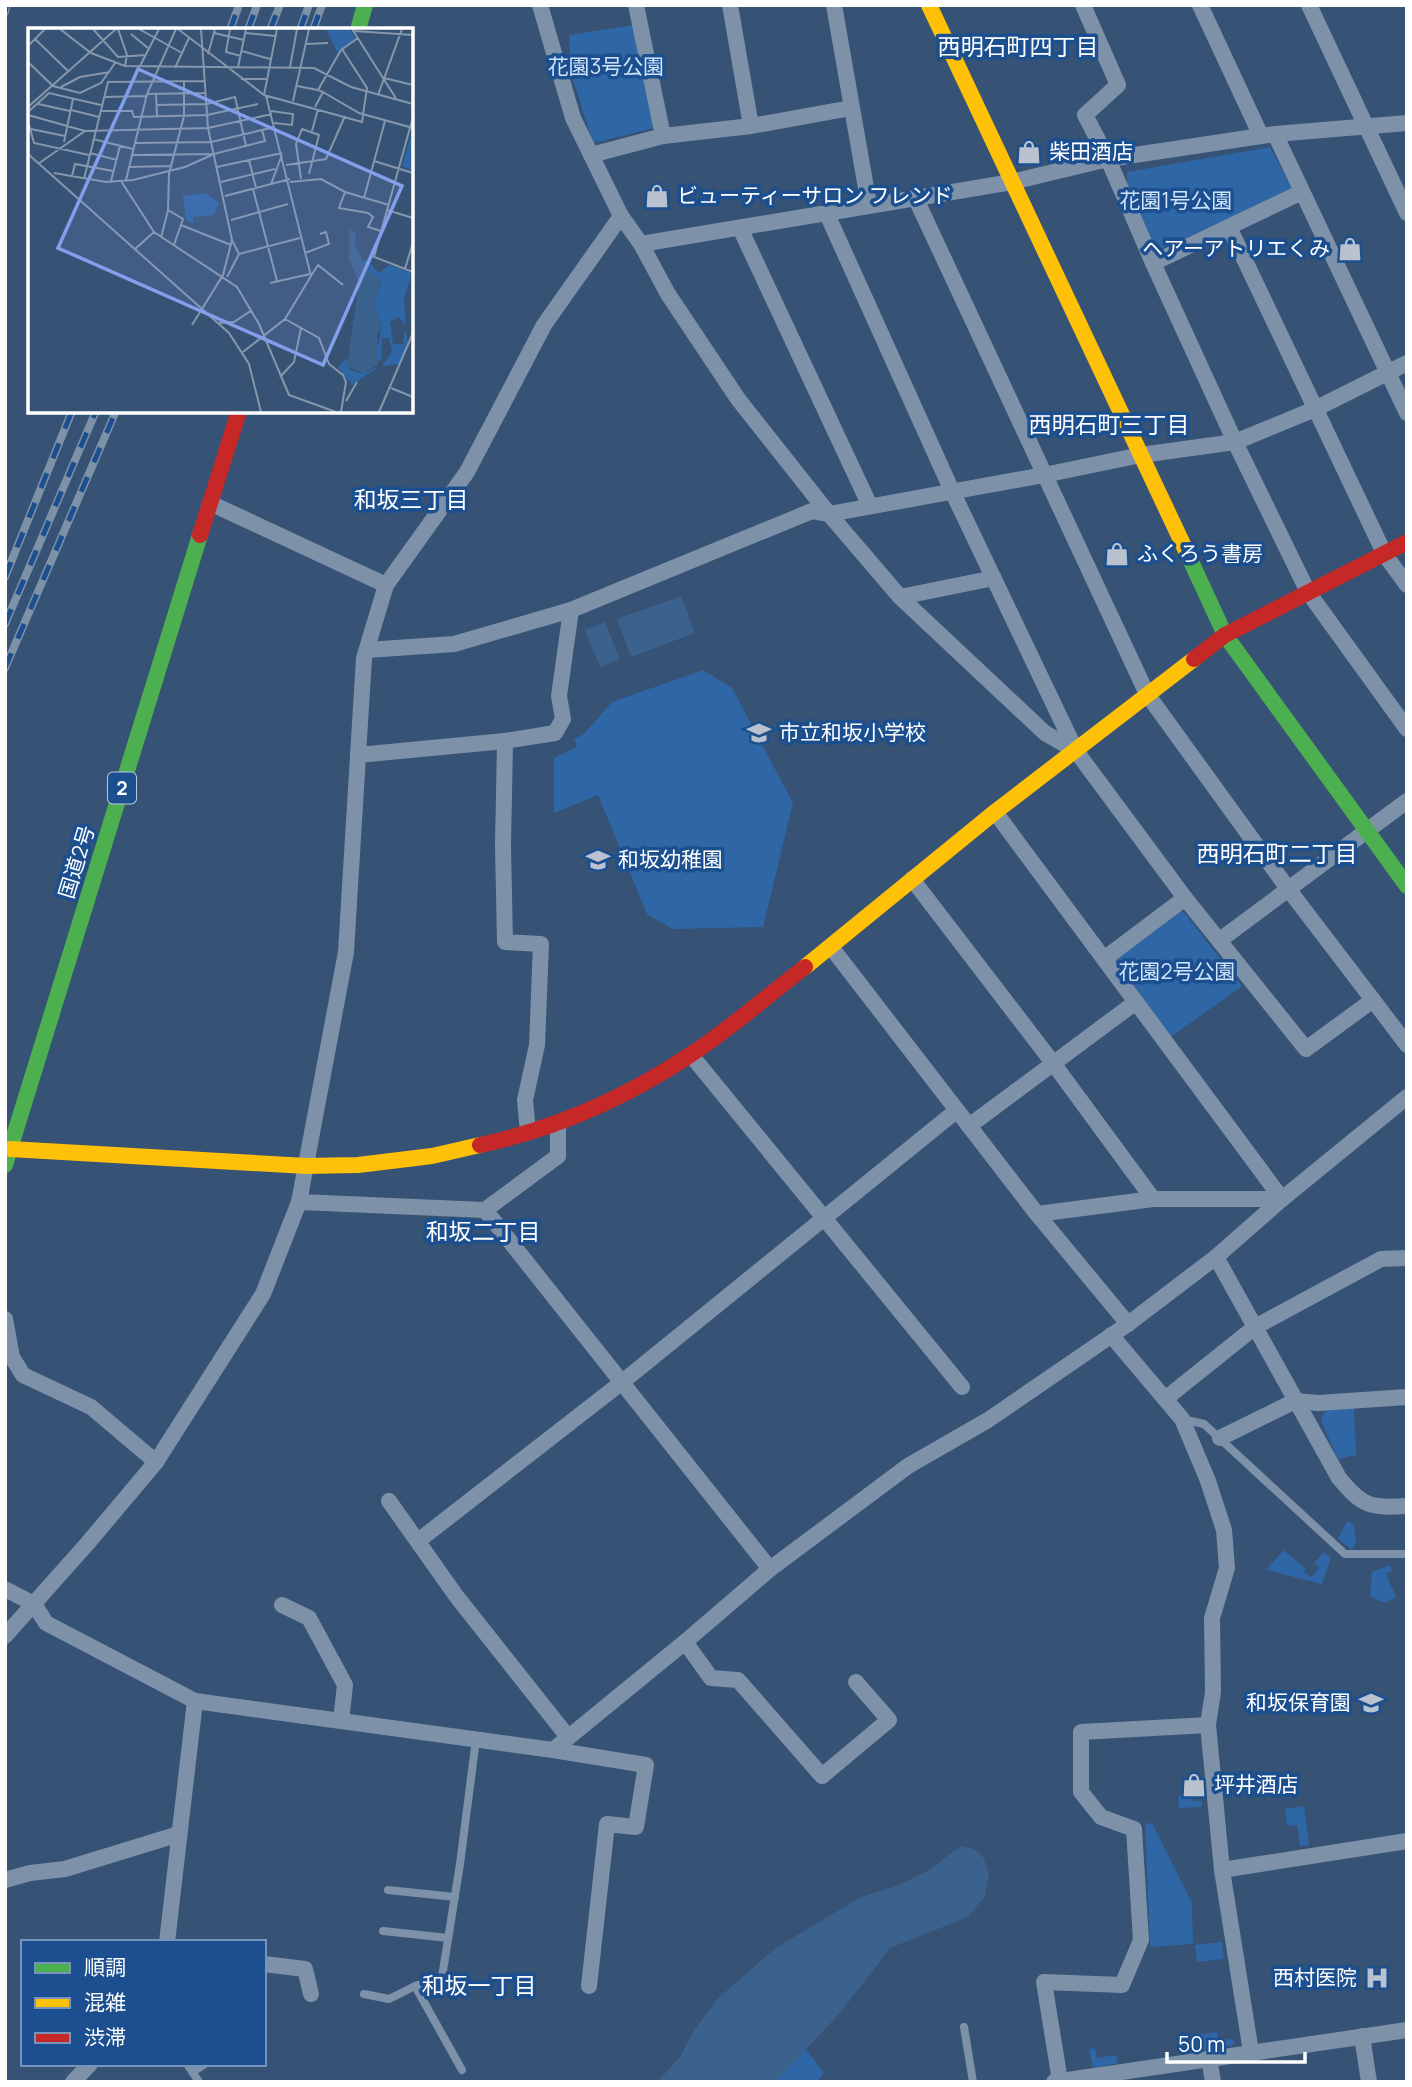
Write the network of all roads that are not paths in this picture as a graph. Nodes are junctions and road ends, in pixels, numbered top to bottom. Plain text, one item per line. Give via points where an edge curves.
1 (365, 5) edge
2 (540, 5) edge
3 (636, 5) edge
4 (730, 5) edge
5 (834, 5) edge
6 (929, 5) edge
7 (1083, 5) edge
8 (1200, 5) edge
9 (1309, 5) edge
10 (359, 28) edge
11 (851, 108) junction
12 (1407, 124) edge
13 (751, 126) junction
14 (1365, 126) junction
15 (1268, 135) junction
16 (663, 136) junction
17 (591, 155) junction
18 (1108, 159) junction
19 (1012, 182) junction
20 (1302, 192) junction
21 (915, 197) junction
22 (869, 205) junction
23 (1407, 213) edge
24 (827, 214) junction
25 (621, 216) junction
26 (1229, 227) junction
27 (740, 228) junction
28 (641, 244) junction
29 (1153, 263) junction
30 (1407, 363) edge
31 (1387, 372) junction
32 (1315, 409) junction
33 (238, 413) edge
34 (1407, 413) edge
35 (1235, 442) junction
36 (1141, 455) junction
37 (1044, 475) junction
38 (952, 491) junction
39 (210, 503) junction
40 (870, 506) junction
41 (829, 514) junction
42 (1407, 542) edge
43 (1385, 555) junction
44 (994, 578) junction
45 (1407, 584) edge
46 (386, 585) junction
47 (1308, 592) junction
48 (900, 597) junction
49 (571, 610) junction
50 (1225, 635) junction
51 (367, 650) junction
52 (1147, 694) junction
53 (1407, 729) edge
54 (505, 741) junction
55 (1076, 751) junction
56 (358, 755) junction
57 (1407, 801) edge
58 (995, 813) junction
59 (1366, 832) junction
60 (912, 879) junction
61 (1407, 886) edge
62 (1289, 890) junction
63 (1185, 898) junction
64 (1220, 940) junction
65 (831, 947) junction
66 (1104, 959) junction
67 (1373, 1000) junction
68 (1136, 1002) junction
69 (1407, 1045) edge
70 (691, 1055) junction
71 (1054, 1063) junction
72 (1407, 1097) edge
73 (956, 1111) junction
74 (558, 1123) junction
75 (969, 1126) junction
76 (528, 1132) junction
77 (8, 1148) edge
78 (5, 1165) edge
79 (306, 1166) junction
80 (1153, 1199) junction
81 (1282, 1199) junction
82 (299, 1202) junction
83 (485, 1210) junction
84 (1037, 1214) junction
85 (824, 1219) junction
86 (1216, 1257) junction
87 (1407, 1258) edge
88 (5, 1319) edge
89 (1128, 1324) junction
90 (1255, 1327) junction
91 (1111, 1335) junction
92 (621, 1383) junction
93 (962, 1387) dead end
94 (1407, 1396) edge
95 (1165, 1399) junction
96 (1295, 1401) junction
97 (1182, 1419) junction
98 (1220, 1438) junction
99 (156, 1462) junction
100 (389, 1501) dead end
101 (1407, 1506) edge
102 (418, 1541) junction
103 (1407, 1553) edge
104 (771, 1569) junction
105 (5, 1589) edge
106 (34, 1604) junction
107 (282, 1605) dead end
108 (5, 1636) edge
109 (685, 1642) junction
110 (856, 1682) dead end
111 (195, 1701) junction
112 (341, 1721) junction
113 (1208, 1725) junction
114 (568, 1737) junction
115 (476, 1739) junction
116 (552, 1749) junction
117 (179, 1835) junction
118 (1407, 1841) edge
119 (1222, 1870) junction
120 (5, 1880) edge
121 (388, 1890) dead end
122 (455, 1897) junction
123 (383, 1931) dead end
124 (448, 1938) junction
125 (167, 1940) edge
126 (266, 1964) edge
127 (415, 1986) junction
128 (589, 1986) dead end
129 (311, 1994) dead end
130 (364, 1994) dead end
131 (964, 2027) dead end
132 (1407, 2030) edge
133 (1362, 2036) junction
134 (1251, 2052) junction
135 (1209, 2058) junction
136 (88, 2066) edge
137 (190, 2068) edge
138 (462, 2070) dead end
139 (1060, 2081) edge
140 (73, 2082) edge
141 (200, 2082) edge
142 (973, 2082) edge
143 (1054, 2082) edge
144 (1213, 2082) edge
145 (1369, 2082) edge

1 - 10 main road
2 - 17 street via 573,118
3 - 16 street
4 - 13 street
5 - 11 street
6 - 19 main road
7 - 18 street via 1118,85 1086,115
8 - 15 street
9 - 14 street
11 - 13 street
11 - 22 street
12 - 14 street
13 - 16 street
14 - 15 street
14 - 23 street
15 - 18 street
15 - 20 street
16 - 17 street
17 - 25 street
18 - 19 street
18 - 29 street
19 - 21 street
19 - 36 main road
20 - 26 street
20 - 31 street
21 - 22 street
21 - 37 street
22 - 24 street
24 - 27 street
24 - 38 street
25 - 28 street
25 - 46 street via 544,326 467,471
26 - 29 street
26 - 32 street
27 - 28 street
27 - 40 street
28 - 41 street via 668,294 738,399
29 - 35 street
30 - 31 street
31 - 32 street
31 - 34 street
32 - 35 street
32 - 43 street
33 - 39 main road, 国道2号 / 2
35 - 36 street
35 - 47 street
36 - 37 street
36 - 50 main road
37 - 38 street
37 - 52 street
38 - 40 street
38 - 44 street
39 - 46 street
39 - 77 main road, 国道2号 / 2
40 - 41 street
41 - 48 street
41 - 49 street via 813,511
42 - 43 main road
43 - 45 street
43 - 47 main road
44 - 48 street
44 - 55 street
46 - 51 street
47 - 50 main road
47 - 53 street
48 - 55 street via 1045,733
49 - 51 street via 454,644
49 - 54 street via 559,726 555,733
50 - 52 main road
50 - 59 main road
51 - 56 street
52 - 55 main road
52 - 62 street
54 - 56 street
54 - 76 street via 505,942 541,944 537,1045 525,1100
55 - 58 main road
55 - 63 street
56 - 79 street via 346,952
57 - 59 street
58 - 60 main road
58 - 66 street
59 - 61 main road
59 - 62 street
60 - 65 main road
60 - 71 street
62 - 64 street
62 - 67 street
63 - 64 street
63 - 66 street
64 - 67 street via 1306,1049
65 - 70 main road
65 - 73 street
66 - 68 street
67 - 69 street
68 - 71 street
68 - 81 street
70 - 74 main road
70 - 85 street
71 - 75 street
71 - 80 street
72 - 81 street
73 - 75 street
73 - 85 street
74 - 76 main road
74 - 83 street via 558,1156
75 - 84 street
76 - 79 main road via 432,1156
77 - 78 main road, 国道2号 / 2
77 - 79 main road
79 - 82 street
80 - 81 street
80 - 84 street
81 - 86 street
82 - 83 street
82 - 99 street via 263,1294
83 - 92 street
84 - 89 street
85 - 92 street
85 - 93 street
86 - 89 street
86 - 90 street
87 - 90 street via 1381,1259
88 - 99 street via 12,1357 23,1376 90,1407
89 - 91 street
90 - 95 street
90 - 96 street
91 - 95 street
91 - 104 street via 988,1420 908,1466
92 - 102 street
92 - 104 street
94 - 96 street
95 - 97 street
96 - 98 street
96 - 101 street via 1355,1497 1367,1505
97 - 98 lane via 1204,1424
97 - 113 street via 1224,1530 1227,1568 1212,1618 1213,1692
98 - 103 lane via 1345,1554
99 - 106 street
100 - 102 street
102 - 114 street
104 - 109 street
105 - 106 street
106 - 108 street
106 - 111 street via 46,1623
107 - 112 street via 309,1618 345,1685
109 - 110 street via 711,1678 738,1680 822,1776 889,1720
109 - 114 street
111 - 112 street
111 - 117 street
112 - 115 street
113 - 119 street
113 - 139 street via 1082,1732 1081,1792 1101,1817 1135,1829 1141,1940 1122,1984 1044,1982
114 - 116 street
115 - 116 street
115 - 122 lane
116 - 128 street via 646,1765 636,1827 607,1824
117 - 120 street via 65,1869
117 - 125 street
118 - 119 street
119 - 134 street
121 - 122 lane
122 - 124 lane
123 - 124 lane
124 - 127 lane via 442,1977
126 - 129 street via 305,1969
127 - 130 lane via 389,1999
127 - 138 lane
131 - 142 lane
132 - 133 street
133 - 134 street
133 - 145 street
134 - 135 street
135 - 139 street
135 - 144 street
136 - 140 street
137 - 141 lane
139 - 143 street

